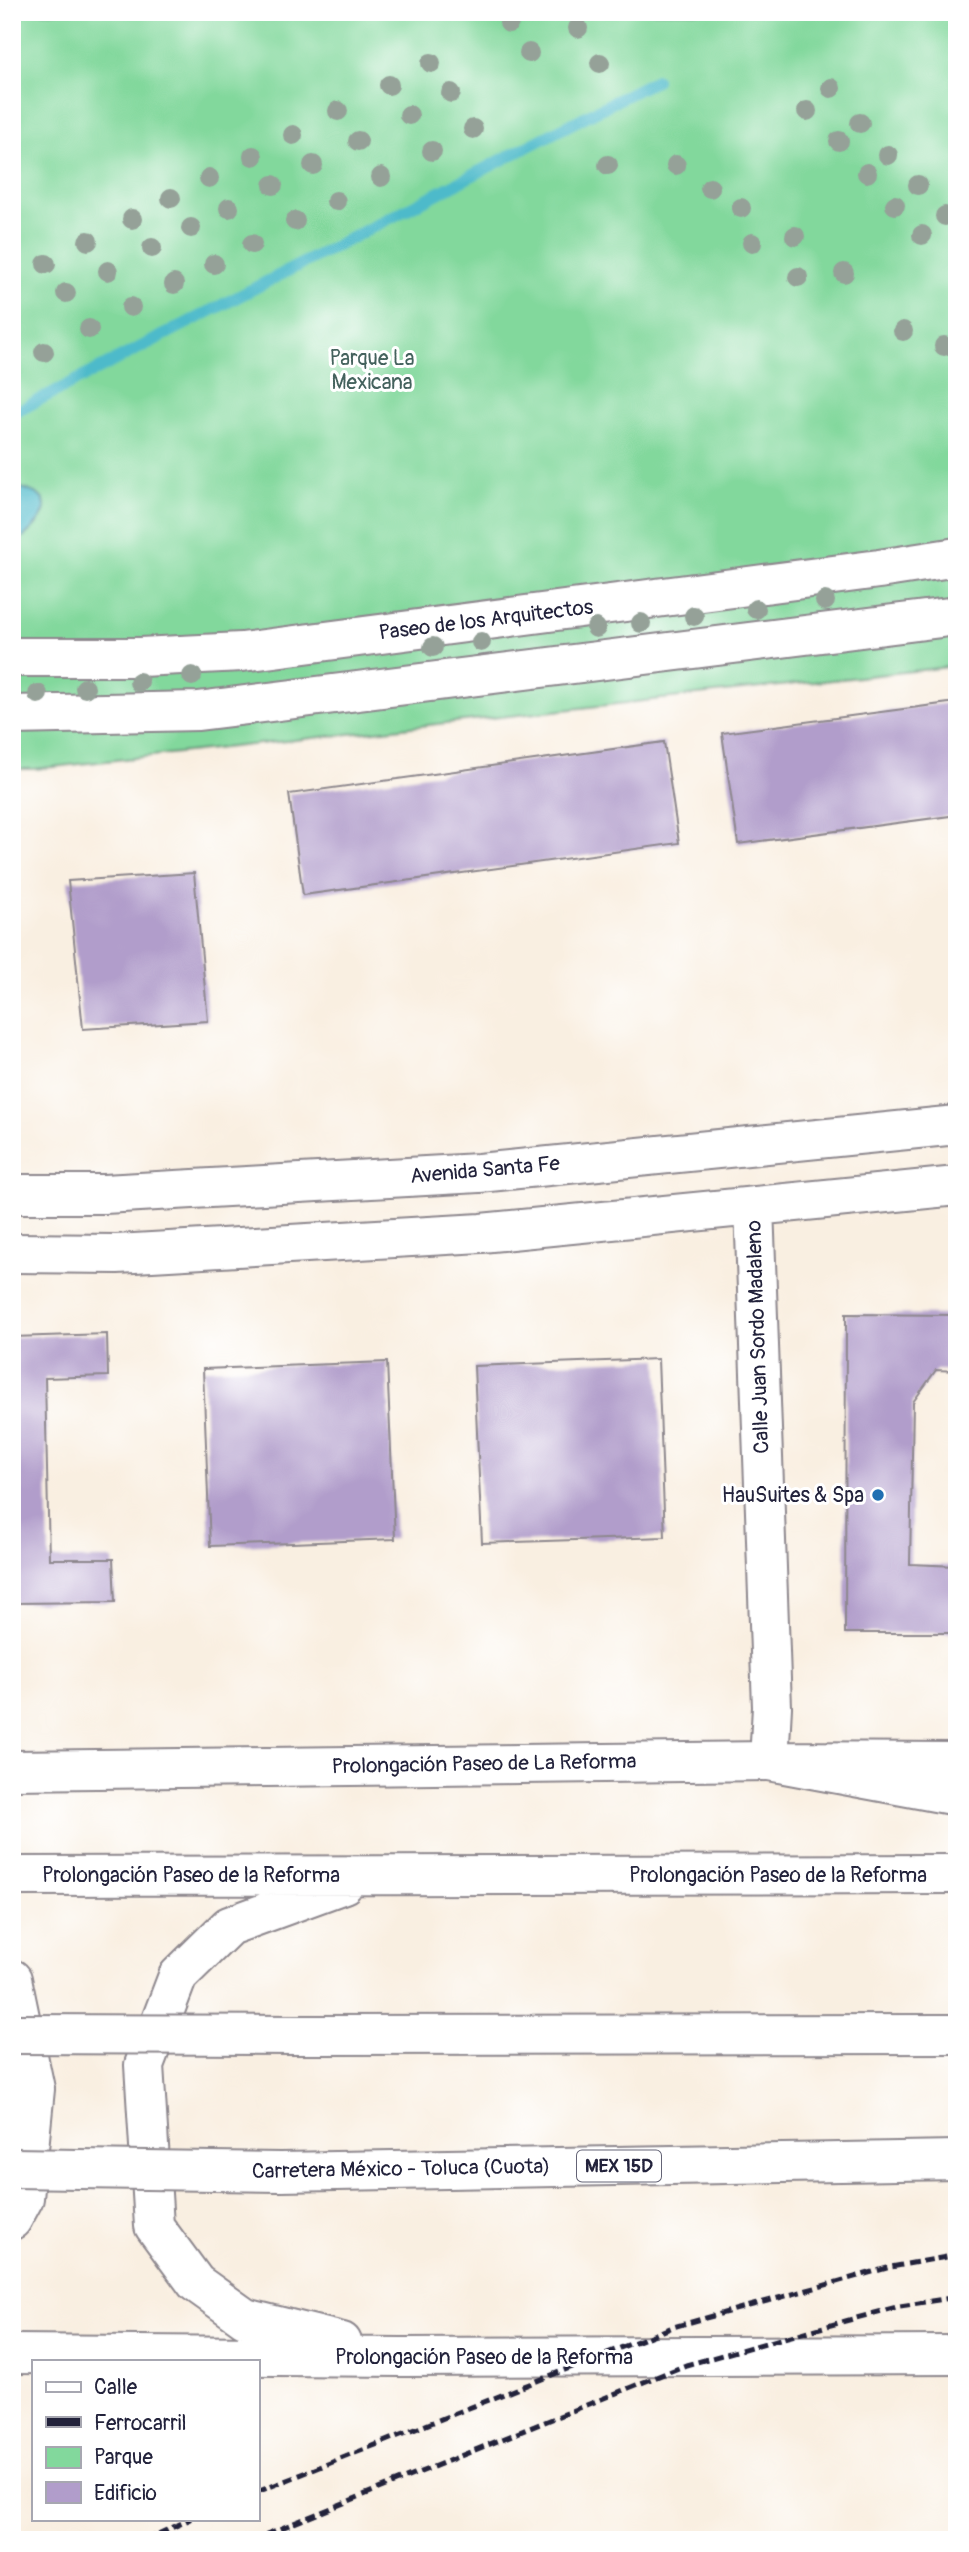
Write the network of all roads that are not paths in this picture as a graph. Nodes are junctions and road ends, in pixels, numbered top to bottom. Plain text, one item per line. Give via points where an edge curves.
1 (957, 557) edge
2 (879, 569) junction
3 (957, 616) edge
4 (885, 625) junction
5 (12, 657) edge
6 (12, 715) edge
7 (957, 1125) edge
8 (957, 1186) edge
9 (12, 1194) edge
10 (754, 1206) junction
11 (12, 1253) edge
12 (769, 1761) junction
13 (957, 1762) edge
14 (12, 1770) edge
15 (957, 1796) edge
16 (957, 1874) edge
17 (368, 1875) junction
18 (12, 1876) edge
19 (12, 1979) edge
20 (12, 2034) edge
21 (957, 2034) edge
22 (957, 2160) edge
23 (12, 2168) edge
24 (12, 2220) edge
25 (12, 2354) edge
26 (957, 2355) edge
27 (402, 2357) junction

1 - 2 main road, Paseo de los Arquitectos
2 - 4 main road
2 - 5 main road, Paseo de los Arquitectos via 242,652
3 - 4 main road
4 - 6 main road via 198,711
7 - 9 main road, Avenida Santa Fe via 479,1173 104,1194
8 - 10 main road
10 - 11 main road via 467,1234 117,1254
10 - 12 main road, Calle Juan Sordo Madaleno via 772,1707
12 - 13 main road, Prolongación Paseo de La Reforma
12 - 14 main road, Prolongación Paseo de La Reforma
12 - 15 main road
16 - 17 main road, Prolongación Paseo de la Reforma
17 - 18 main road, Prolongación Paseo de la Reforma
17 - 27 main road via 229,1926 178,1976 144,2064 154,2226 196,2283 245,2318
19 - 24 main road via 35,2089 24,2198
20 - 21 main road, bridge
22 - 23 main road, Carretera México - Toluca (Cuota) / MEX 15D, bridge via 280,2172
25 - 27 main road, Prolongación Paseo de la Reforma
26 - 27 main road, Prolongación Paseo de la Reforma

